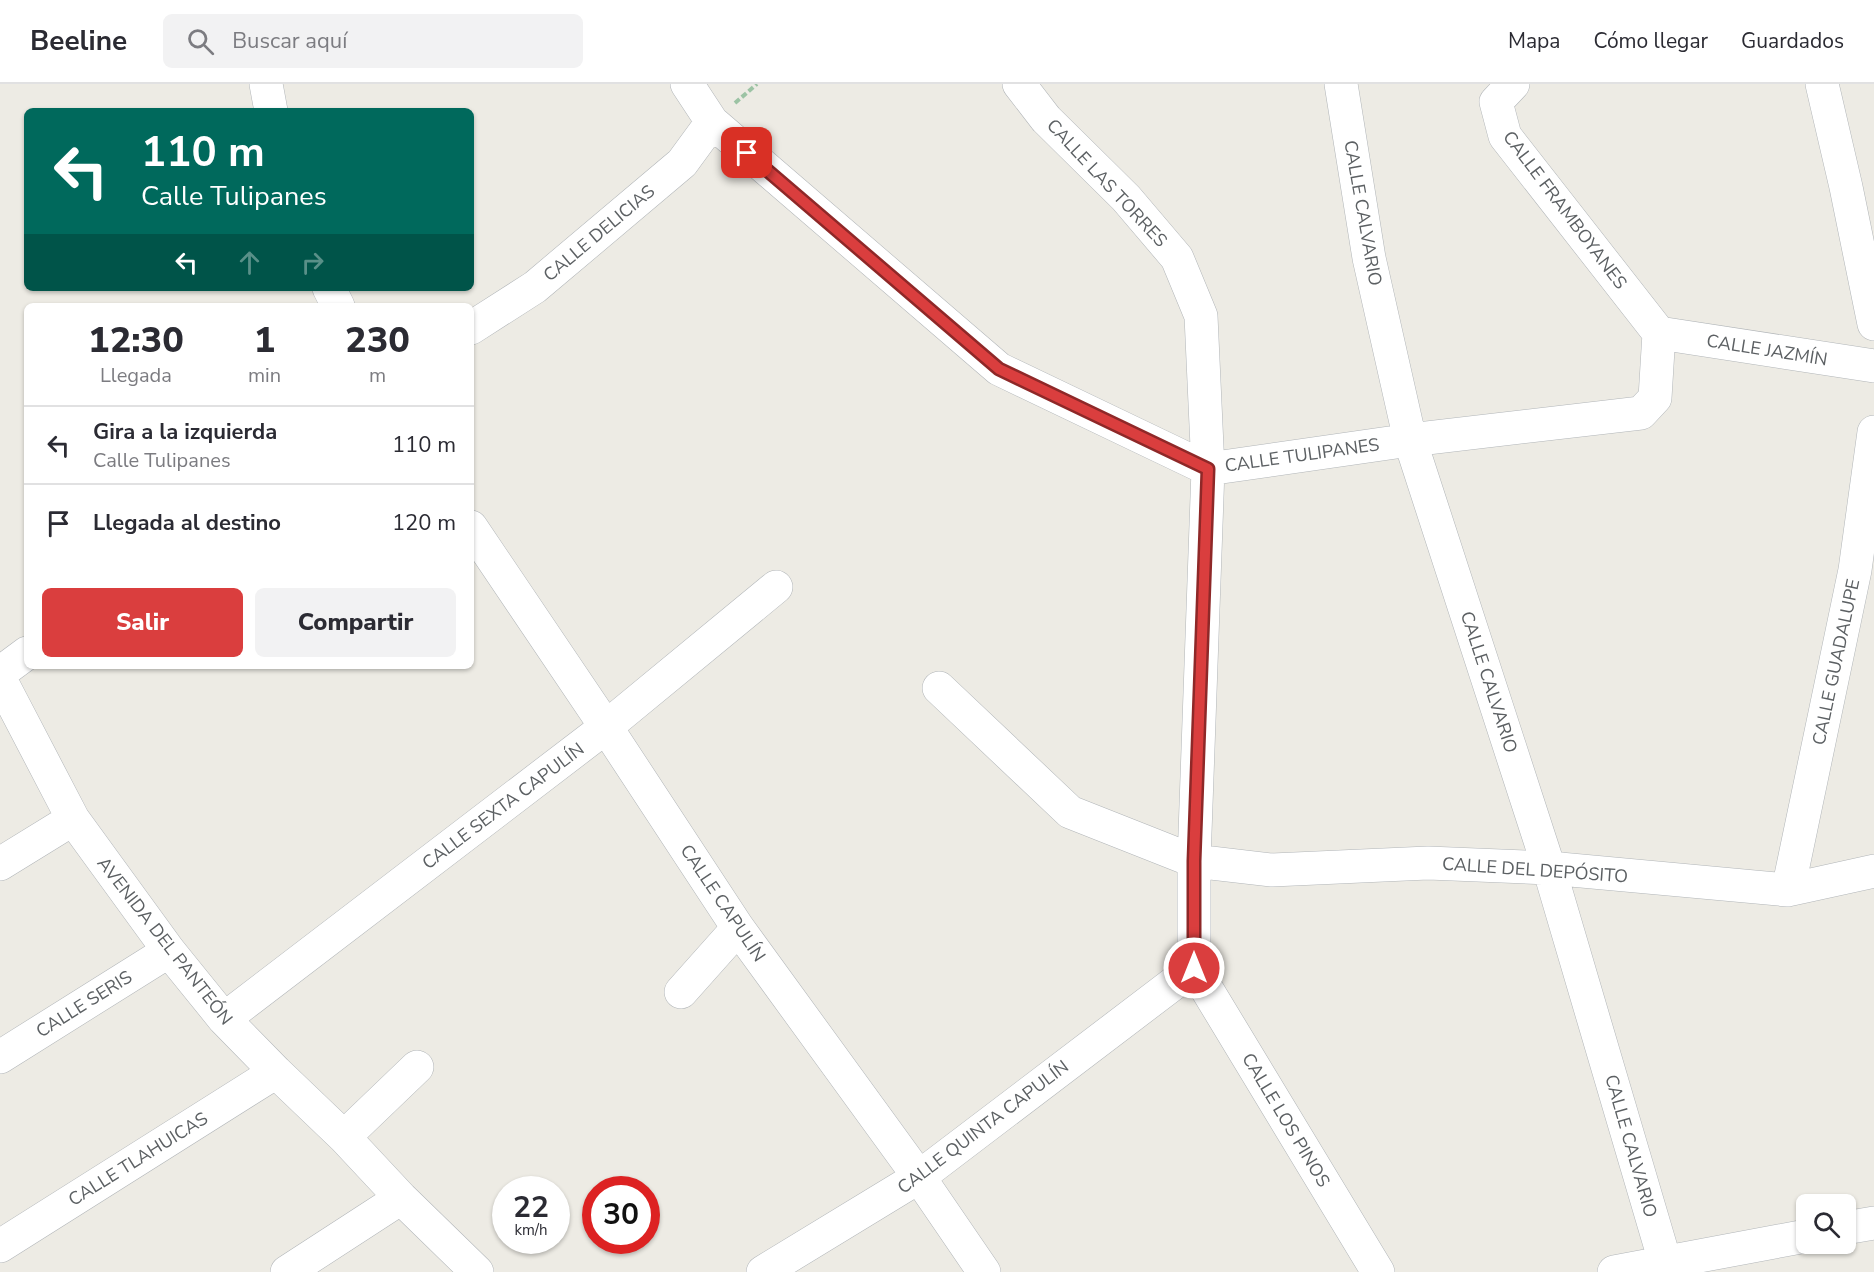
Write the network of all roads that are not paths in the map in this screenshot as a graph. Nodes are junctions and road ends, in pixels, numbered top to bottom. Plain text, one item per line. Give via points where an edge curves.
1 (687, 84) edge
2 (1019, 84) edge
3 (1341, 84) edge
4 (1513, 84) edge
5 (1822, 84) edge
6 (712, 122) junction
7 (1874, 324) edge
8 (474, 326) edge
9 (1659, 333) junction
10 (1874, 366) edge
11 (1874, 432) edge
12 (1410, 440) junction
13 (1208, 469) junction
14 (474, 531) edge
15 (1855, 570) junction
16 (776, 587) dead end
17 (1874, 603) edge
18 (24, 655) edge
19 (0, 673) edge
20 (0, 679) edge
21 (939, 688) dead end
22 (606, 727) junction
23 (72, 819) junction
24 (1194, 861) junction
25 (0, 864) edge
26 (1549, 868) junction
27 (1874, 871) edge
28 (1788, 890) junction
29 (738, 928) junction
30 (169, 951) junction
31 (1194, 968) junction
32 (681, 992) dead end
33 (224, 1019) junction
34 (0, 1057) edge
35 (417, 1067) dead end
36 (276, 1072) junction
37 (344, 1137) junction
38 (919, 1178) junction
39 (401, 1198) junction
40 (1874, 1223) edge
41 (1856, 1226) edge
42 (1796, 1238) edge
43 (0, 1246) edge
44 (1666, 1267) edge
45 (287, 1272) edge
46 (477, 1272) edge
47 (763, 1272) edge
48 (984, 1272) edge
49 (1378, 1272) edge
50 (1614, 1272) edge

1 - 6 street, CALLE TULIPANES
2 - 13 street, CALLE LAS TORRES via 1046,119 1126,198 1177,258 1201,316
3 - 12 street, CALLE CALVARIO via 1369,258
4 - 9 street, CALLE FRAMBOYANES via 1496,102 1505,136
5 - 7 street
6 - 8 street, CALLE DELICIAS via 682,163 535,287
6 - 13 street, CALLE TULIPANES via 999,369
9 - 10 street, CALLE JAZMÍN
9 - 12 street, CALLE TULIPANES via 1655,398 1641,413
11 - 15 street, CALLE GUADALUPE
12 - 13 street, CALLE TULIPANES
12 - 26 street, CALLE CALVARIO
13 - 24 street, CALLE LAS TORRES
14 - 22 street, CALLE CAPULÍN
15 - 17 street
15 - 28 street, CALLE GUADALUPE
16 - 22 street, CALLE SEXTA CAPULÍN
18 - 19 street
20 - 23 street, AVENIDA DEL PANTEÓN
21 - 24 street, CALLE DEL DEPÓSITO via 1070,812
22 - 29 street, CALLE CAPULÍN
22 - 33 street, CALLE SEXTA CAPULÍN
23 - 25 street
23 - 30 street, AVENIDA DEL PANTEÓN
24 - 26 street, CALLE DEL DEPÓSITO via 1272,870 1428,863
24 - 31 street, CALLE LAS TORRES
26 - 28 street, CALLE DEL DEPÓSITO
26 - 44 street, CALLE CALVARIO
27 - 28 street, CALLE DEL DEPÓSITO
29 - 32 street
29 - 38 street, CALLE CAPULÍN
30 - 33 street, AVENIDA DEL PANTEÓN
30 - 34 street, CALLE SERIS
31 - 38 street, CALLE QUINTA CAPULÍN
31 - 49 street, CALLE LOS PINOS
33 - 36 street, AVENIDA DEL PANTEÓN
35 - 37 street
36 - 37 street, AVENIDA DEL PANTEÓN
36 - 43 street, CALLE TLAHUICAS
37 - 39 street, AVENIDA DEL PANTEÓN
38 - 47 street, CALLE QUINTA CAPULÍN
38 - 48 street, CALLE CAPULÍN
39 - 45 street
39 - 46 street, AVENIDA DEL PANTEÓN
40 - 41 street
42 - 44 street
44 - 50 street

